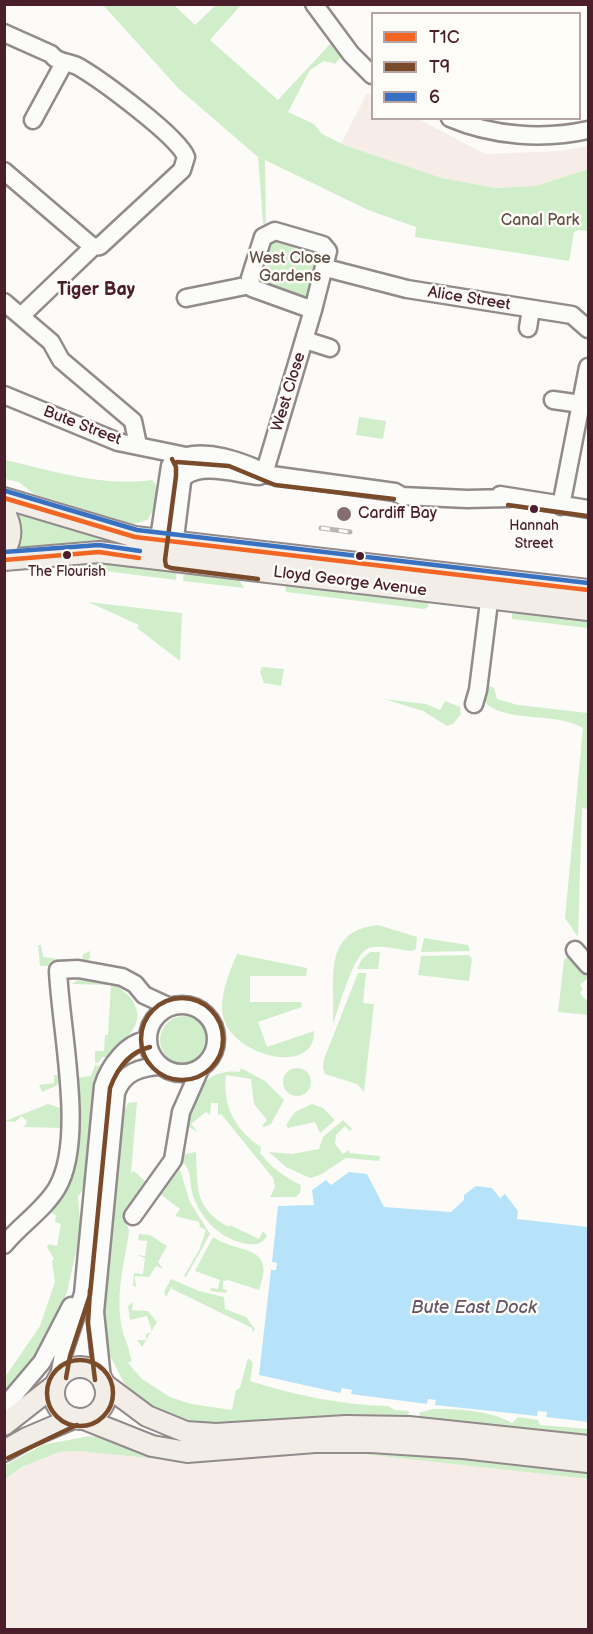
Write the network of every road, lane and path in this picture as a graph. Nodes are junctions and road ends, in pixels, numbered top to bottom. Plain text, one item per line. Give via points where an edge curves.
1 (314, 4) edge
2 (4, 33) edge
3 (64, 63) junction
4 (371, 74) edge
5 (33, 120) dead end
6 (455, 120) edge
7 (588, 130) edge
8 (4, 171) edge
9 (93, 247) junction
10 (326, 268) junction
11 (250, 285) junction
12 (186, 298) dead end
13 (4, 302) edge
14 (531, 309) junction
15 (313, 310) junction
16 (21, 316) junction
17 (528, 328) dead end
18 (588, 329) edge
19 (305, 340) junction
20 (330, 348) dead end
21 (588, 367) edge
22 (4, 395) edge
23 (553, 400) dead end
24 (581, 404) junction
25 (138, 445) junction
26 (178, 455) junction
27 (264, 474) junction
28 (184, 477) junction
29 (4, 498) edge
30 (561, 506) junction
31 (588, 509) edge
32 (4, 511) edge
33 (166, 540) junction
34 (4, 552) edge
35 (4, 560) edge
36 (164, 560) junction
37 (492, 578) junction
38 (588, 590) edge
39 (489, 599) junction
40 (588, 610) edge
41 (474, 704) dead end
42 (575, 950) dead end
43 (588, 965) edge
44 (144, 995) junction
45 (170, 1007) junction
46 (149, 1033) junction
47 (162, 1067) junction
48 (201, 1067) junction
49 (181, 1112) junction
50 (133, 1216) dead end
51 (4, 1245) edge
52 (85, 1260) junction
53 (57, 1381) junction
54 (103, 1381) junction
55 (4, 1407) edge
56 (79, 1419) junction
57 (4, 1425) edge
58 (588, 1446) edge
59 (12, 1447) edge
60 (4, 1458) edge
61 (588, 1462) edge

1 - 4 street
2 - 3 street
3 - 5 street
3 - 9 street via 77,66 101,82 150,120 186,157 182,170 100,246
6 - 7 street via 503,133 564,134
8 - 9 street
9 - 16 street
10 - 11 street via 329,256 323,245 275,231 263,237
10 - 14 street, Alice Street via 407,289
10 - 15 street, West Close
11 - 12 street
11 - 15 street via 260,293
13 - 16 street
14 - 17 street, Alice Street
14 - 18 street, Alice Street via 577,317
15 - 19 street, West Close
16 - 25 street via 51,342 61,360 133,422
19 - 20 street
19 - 27 street, West Close
21 - 24 street
22 - 25 street, Bute Street via 118,442
23 - 24 street
24 - 30 street
25 - 26 street, Bute Street
26 - 27 street, Bute Street via 231,459
26 - 28 street via 184,465
26 - 33 street via 170,466
27 - 28 street, Bute Street via 203,470
27 - 30 street, Bute Street via 395,492 435,487
28 - 33 street
29 - 33 main road, Lloyd George Avenue via 123,534
30 - 31 street, Bute Street
32 - 34 main road via 12,535
33 - 36 street
33 - 37 main road, Lloyd George Avenue
35 - 36 main road, Lloyd George Avenue via 99,552
36 - 39 main road, Lloyd George Avenue
37 - 38 main road, Lloyd George Avenue
37 - 39 street
39 - 40 main road, Lloyd George Avenue
39 - 41 street
42 - 43 street
44 - 45 street
44 - 46 street
44 - 51 street via 135,984 117,975 58,970 70,1099 67,1159 53,1194
45 - 46 street via 161,1012
45 - 48 street via 201,1010 213,1025 216,1044
46 - 47 street via 154,1058
46 - 52 street via 121,1055 103,1086
47 - 48 street via 178,1073
47 - 49 street via 176,1088
47 - 54 street via 134,1071 116,1093 95,1312
48 - 49 street
49 - 50 street via 173,1160
52 - 53 street via 81,1304
52 - 55 street via 72,1302 48,1353
53 - 54 main road via 73,1368 81,1367
53 - 56 main road via 54,1394 60,1410
53 - 57 main road
54 - 56 main road via 102,1406 92,1416
54 - 58 main road via 147,1416 186,1432 216,1434 314,1426 409,1427
56 - 59 main road
56 - 61 main road via 152,1446 187,1452 315,1442 371,1442
59 - 60 main road

